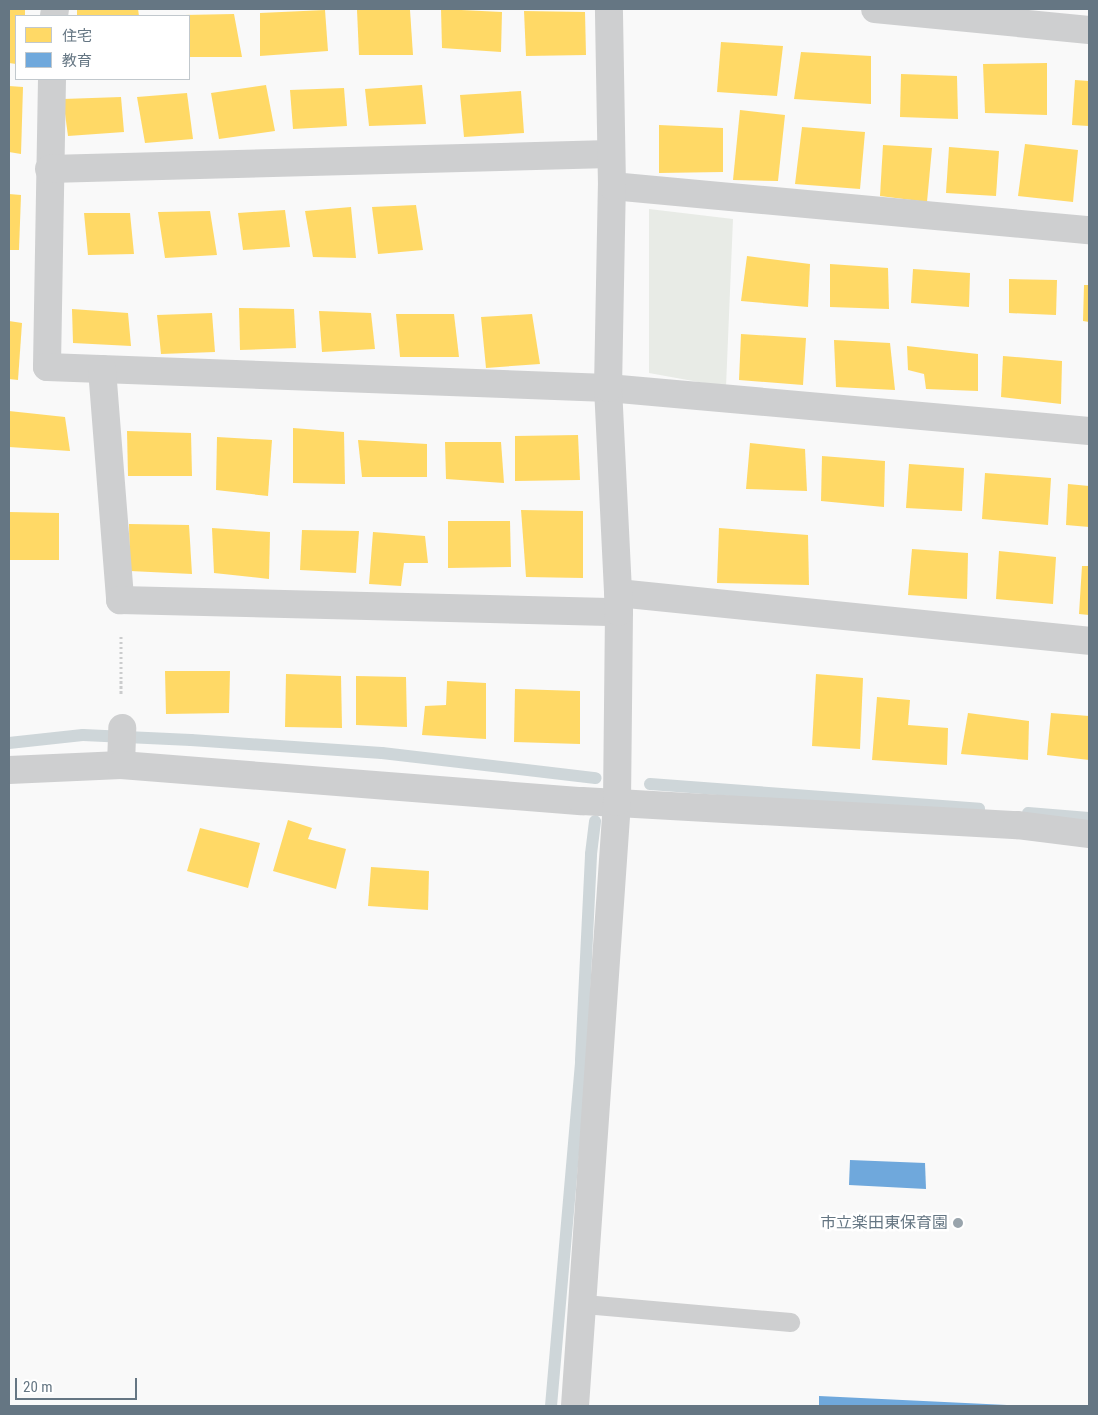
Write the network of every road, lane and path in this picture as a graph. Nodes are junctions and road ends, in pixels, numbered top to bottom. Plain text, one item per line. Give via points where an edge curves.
1 (609, 9) edge
2 (875, 9) edge
3 (941, 12) edge
4 (1089, 30) edge
5 (52, 80) edge
6 (610, 154) junction
7 (49, 170) junction
8 (612, 186) junction
9 (1089, 230) edge
10 (102, 369) junction
11 (608, 388) junction
12 (1089, 430) edge
13 (120, 600) junction
14 (618, 602) junction
15 (1089, 641) edge
16 (122, 728) joint
17 (121, 762) junction
18 (9, 770) edge
19 (617, 802) junction
20 (1089, 834) edge
21 (584, 1304) junction
22 (790, 1322) dead end
23 (575, 1406) edge

1 - 6 street
2 - 3 street
3 - 4 street
5 - 7 street
6 - 7 street
6 - 8 street
7 - 10 street via 47,367
8 - 9 street
8 - 11 street
10 - 11 street
10 - 13 street
11 - 12 street
11 - 14 street
13 - 14 street
13 - 16 path
14 - 15 street
14 - 19 street
16 - 17 street
17 - 18 street
17 - 19 street
19 - 20 street via 1017,826
19 - 21 street
21 - 22 lane
21 - 23 street

